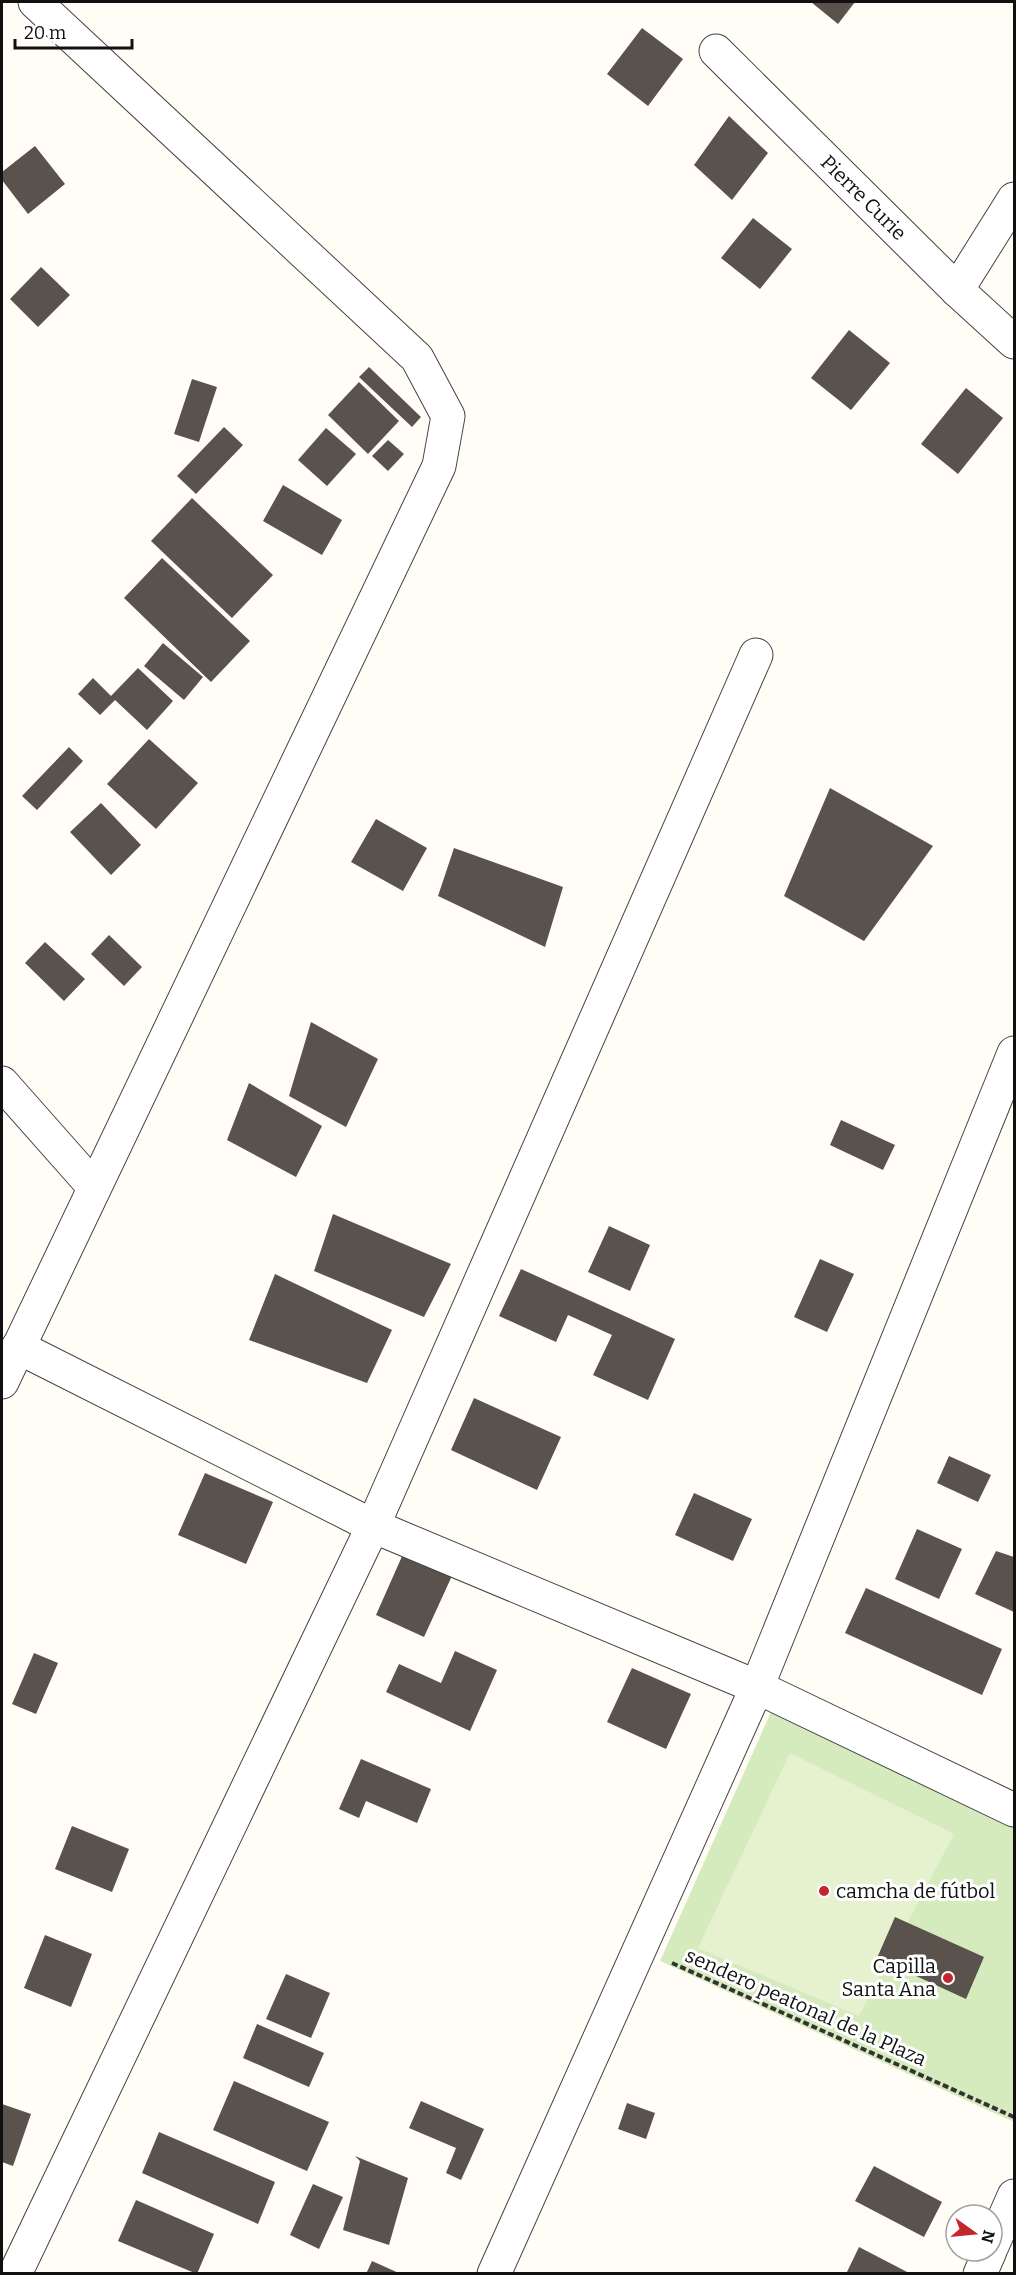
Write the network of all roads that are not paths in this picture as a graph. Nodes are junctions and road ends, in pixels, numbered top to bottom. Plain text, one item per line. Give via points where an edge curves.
1 (35, 2) edge
2 (716, 51) dead end
3 (1014, 199) edge
4 (957, 290) junction
5 (1014, 342) edge
6 (756, 655) dead end
7 (1014, 1053) edge
8 (2, 1083) edge
9 (94, 1186) junction
10 (18, 1347) junction
11 (2, 1382) edge
12 (373, 1526) junction
13 (757, 1687) junction
14 (1014, 1810) edge
15 (1014, 2196) edge
16 (1004, 2219) edge
17 (15, 2274) edge
18 (494, 2274) edge

1 - 9 street via 417,358 448,416 439,466
2 - 4 street, Pierre Curie
3 - 4 street
4 - 5 street, Pierre Curie
6 - 12 street
7 - 13 street
8 - 9 street
9 - 10 street
10 - 11 street
10 - 12 street
12 - 13 street
12 - 17 street
13 - 14 street
13 - 18 street
15 - 16 street

